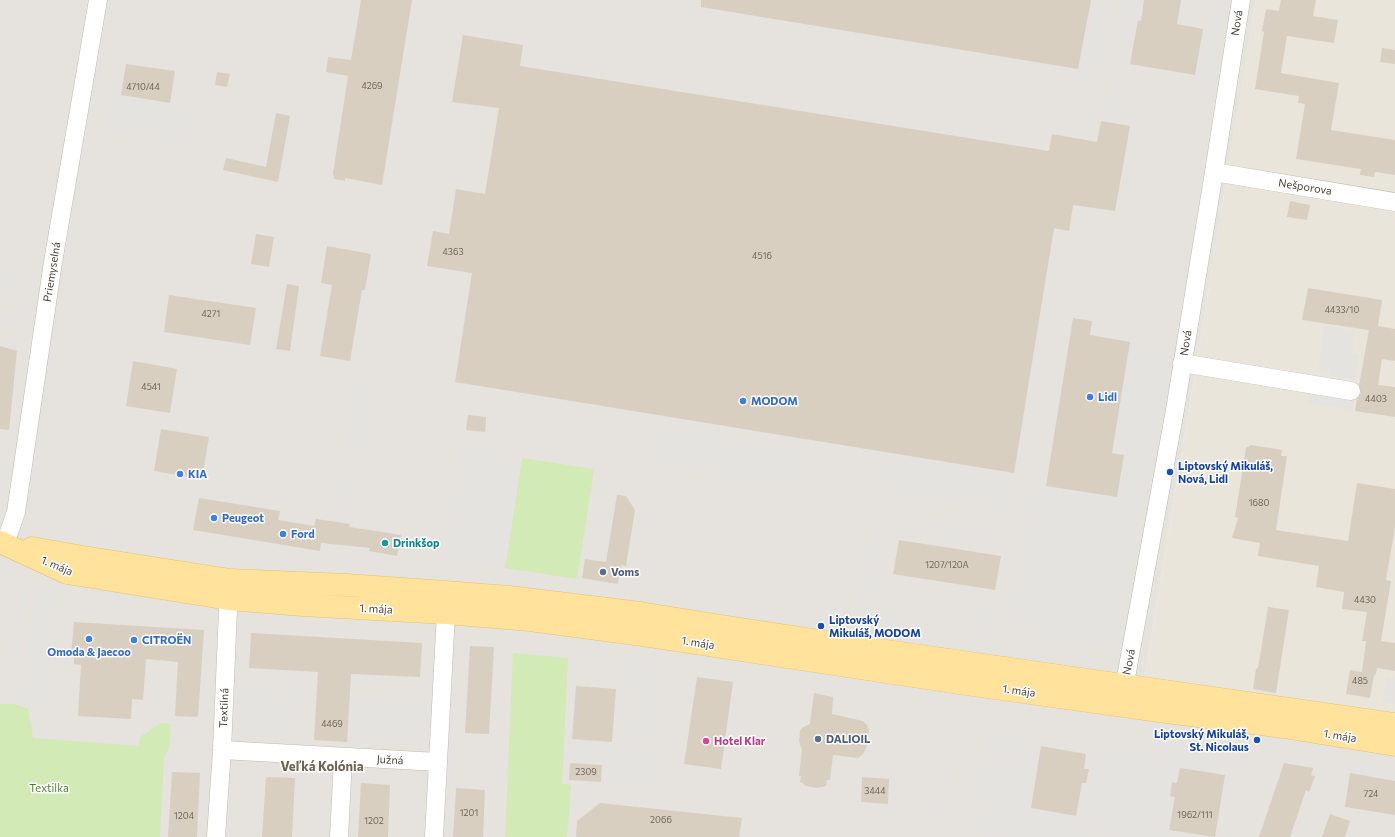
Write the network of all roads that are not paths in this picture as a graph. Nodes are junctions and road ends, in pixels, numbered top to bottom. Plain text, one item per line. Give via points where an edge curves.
1 (98, 0) edge
2 (1241, 0) edge
3 (1214, 172) junction
4 (1395, 202) edge
5 (1182, 363) junction
6 (1351, 391) dead end
7 (3, 543) edge
8 (229, 589) junction
9 (446, 613) junction
10 (1125, 684) junction
11 (1121, 706) junction
12 (1395, 724) edge
13 (1395, 745) edge
14 (222, 750) junction
15 (343, 758) junction
16 (438, 762) junction
17 (216, 837) edge
18 (339, 837) edge
19 (434, 837) edge

1 - 7 street, Priemyselná via 53,262 16,512
2 - 3 street, Nová
3 - 4 street, Nešporova
3 - 5 street, Nová
5 - 6 street
5 - 10 street, Nová
7 - 8 main road, 1. mája via 67,573
8 - 9 main road, 1. mája via 303,605
8 - 10 main road, 1. mája via 346,585 509,597 640,613
8 - 14 street, Textilná
9 - 11 main road, 1. mája via 530,620 643,635
9 - 16 street
10 - 11 street, Nová
10 - 12 main road, 1. mája
11 - 13 main road, 1. mája via 1284,727
14 - 15 street, Južná
14 - 17 street, Textilná
15 - 16 street, Južná
15 - 18 street
16 - 19 street

